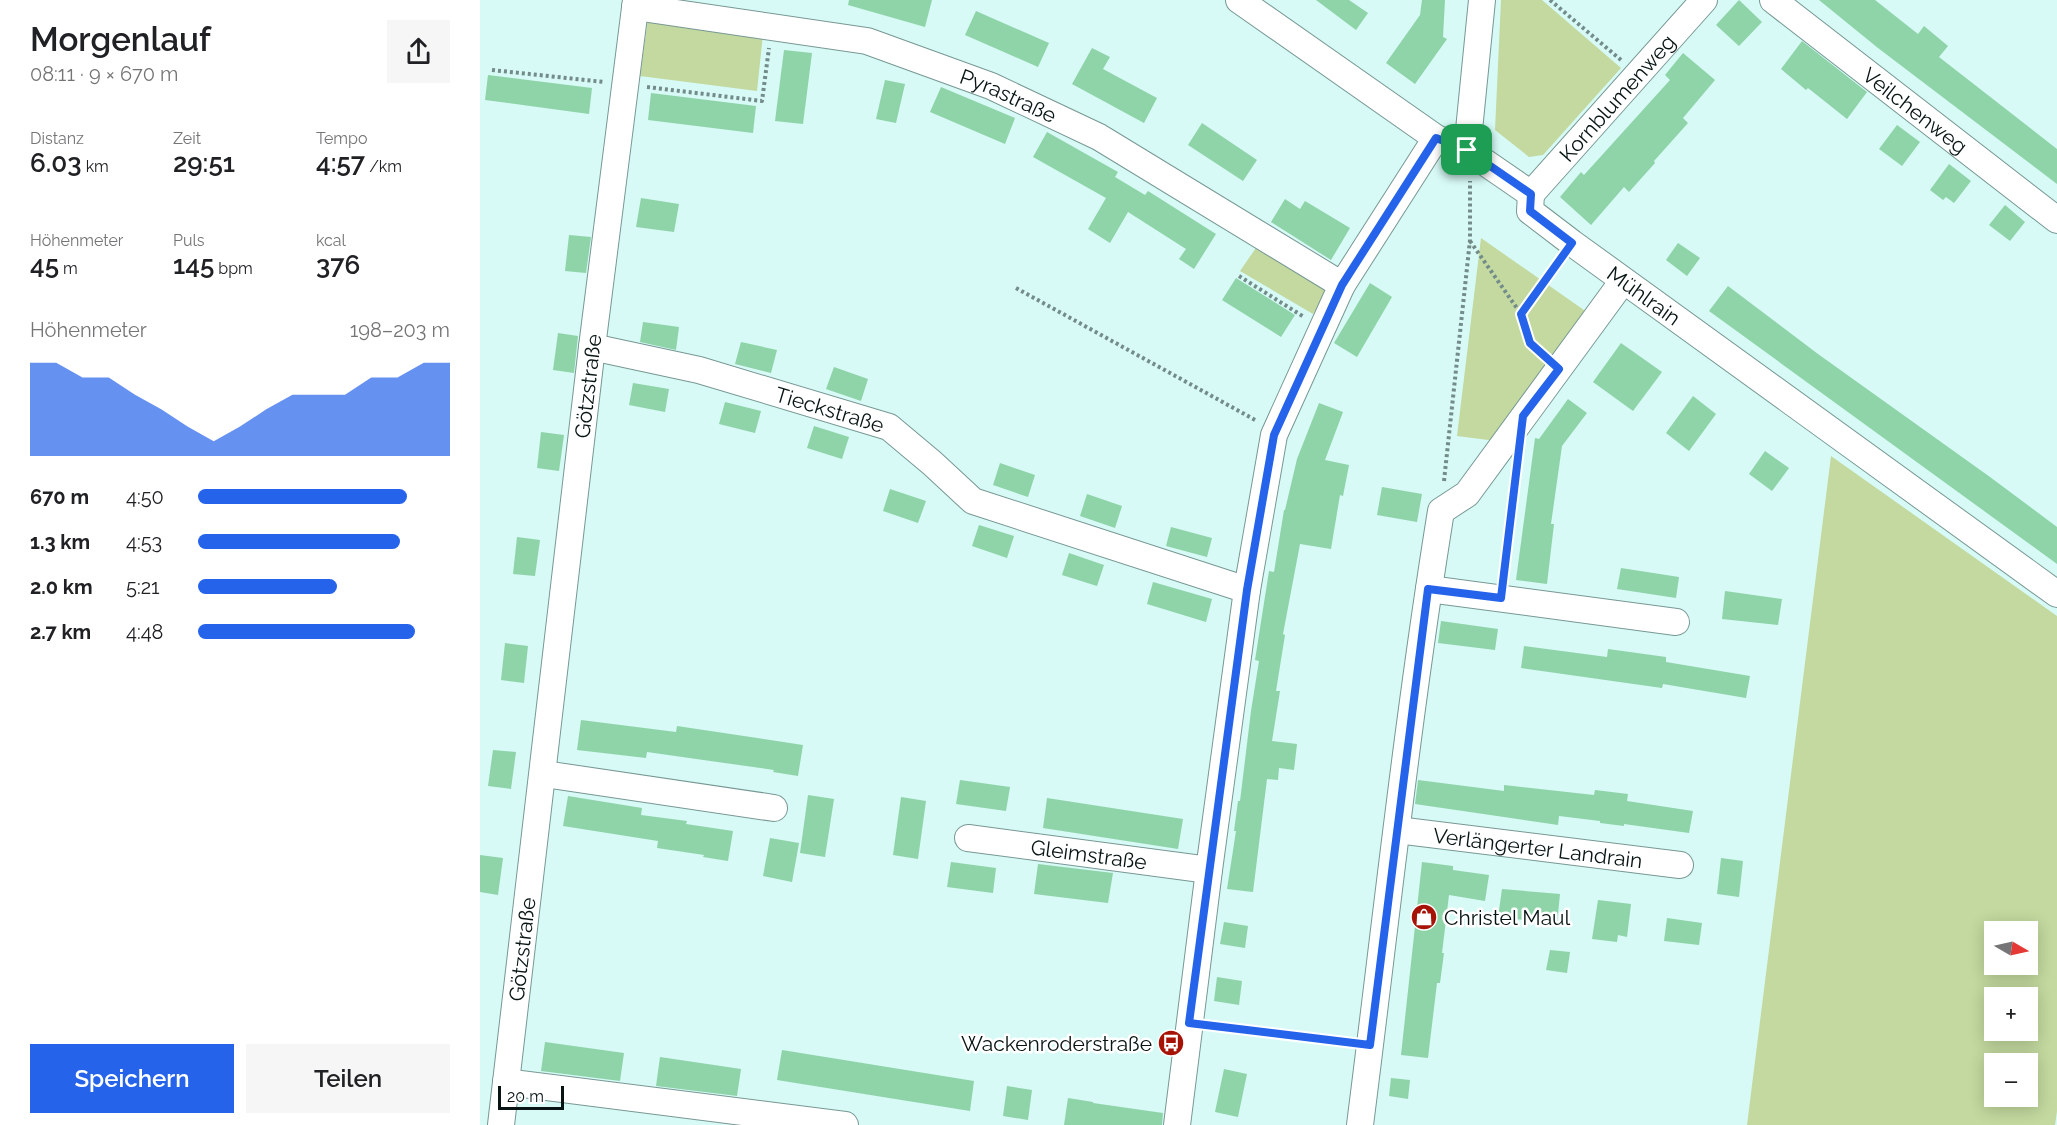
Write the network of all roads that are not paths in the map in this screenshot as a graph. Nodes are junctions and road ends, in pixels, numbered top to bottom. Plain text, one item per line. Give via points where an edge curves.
1 (1239, 0) edge
2 (1482, 0) edge
3 (1704, 0) edge
4 (1773, 0) edge
5 (635, 4) edge
6 (1436, 138) junction
7 (1467, 150) junction
8 (1531, 194) junction
9 (2057, 220) edge
10 (1623, 281) junction
11 (1342, 285) junction
12 (592, 347) junction
13 (1428, 589) junction
14 (1247, 590) junction
15 (2057, 594) edge
16 (1676, 621) dead end
17 (544, 774) junction
18 (774, 808) dead end
19 (1397, 830) junction
20 (968, 838) dead end
21 (1680, 865) dead end
22 (1209, 870) junction
23 (506, 1082) junction
24 (501, 1125) edge
25 (845, 1125) edge
26 (1177, 1125) edge
27 (1360, 1125) edge

1 - 6 street
2 - 7 street
3 - 8 street, Kornblumenweg
4 - 9 street, Veilchenweg
5 - 11 street, Pyrastraße via 867,41 991,86 1099,137
5 - 12 street, Götzstraße
6 - 7 street
6 - 11 street
7 - 8 street
8 - 10 street, Mühlrain via 1530,211
10 - 13 street via 1467,494 1441,511
10 - 15 street, Mühlrain
11 - 14 street via 1276,431
12 - 14 street, Tieckstraße via 699,370 889,428 973,501
12 - 17 street, Götzstraße
13 - 16 street
13 - 19 street
14 - 22 street
17 - 18 street
17 - 23 street, Götzstraße
19 - 21 street, Verlängerter Landrain
19 - 27 street
20 - 22 street, Gleimstraße
22 - 26 street
23 - 24 street, Götzstraße
23 - 25 street

